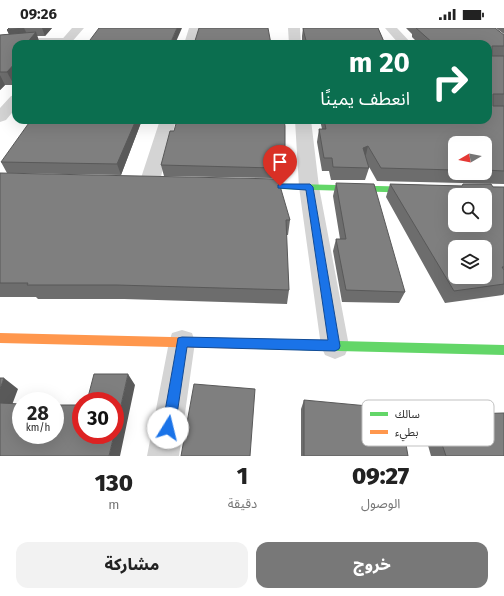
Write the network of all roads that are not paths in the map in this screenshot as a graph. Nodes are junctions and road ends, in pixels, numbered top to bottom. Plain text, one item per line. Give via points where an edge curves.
1 (78, 28) edge
2 (195, 28) edge
3 (294, 28) edge
4 (391, 28) edge
5 (67, 40) edge
6 (191, 40) edge
7 (296, 40) edge
8 (402, 40) edge
9 (12, 42) edge
10 (0, 44) edge
11 (12, 104) edge
12 (0, 118) edge
13 (167, 124) edge
14 (303, 124) edge
15 (149, 184) edge
16 (241, 186) edge
17 (310, 187) junction
18 (426, 190) edge
19 (0, 338) edge
20 (182, 342) junction
21 (335, 346) junction
22 (504, 350) edge
23 (164, 456) edge

1 - 5 street
2 - 6 street
3 - 7 street
4 - 8 street
9 - 10 lane
11 - 12 street
13 - 15 street
14 - 17 street
16 - 17 street
17 - 18 street
17 - 21 street
19 - 20 street
20 - 21 street
20 - 23 street
21 - 22 street

